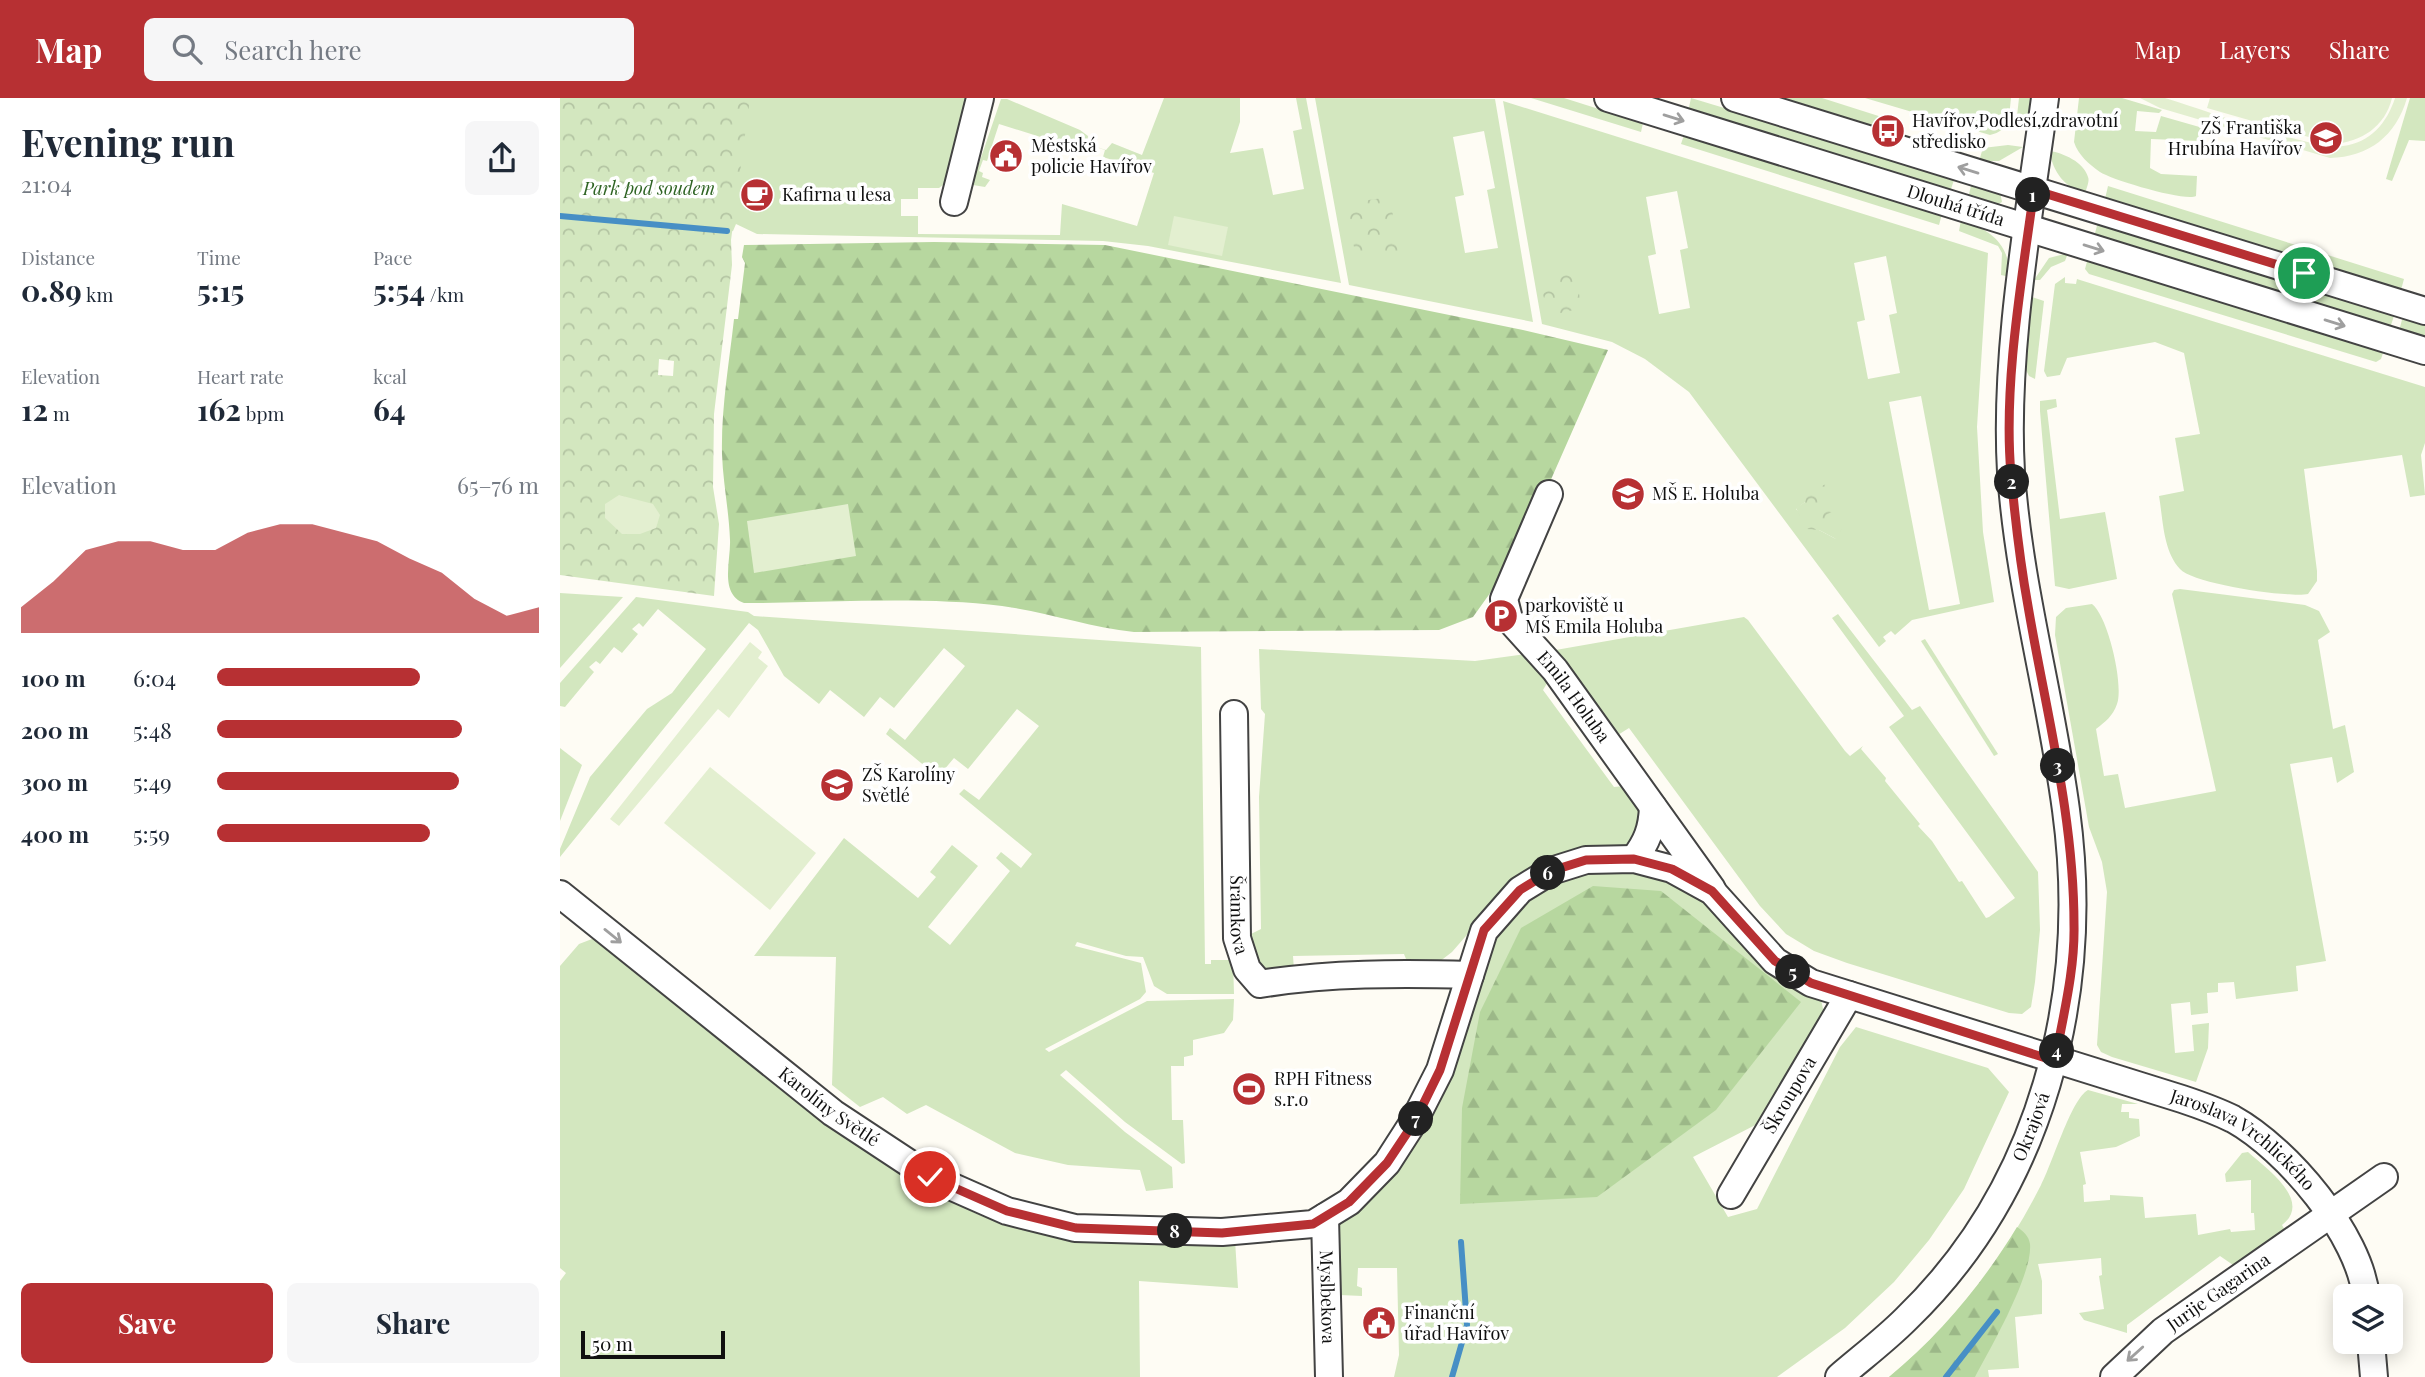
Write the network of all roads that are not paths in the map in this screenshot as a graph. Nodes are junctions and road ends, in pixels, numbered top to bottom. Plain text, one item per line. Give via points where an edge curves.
1 (980, 98) edge
2 (1608, 98) edge
3 (1735, 98) edge
4 (2045, 98) edge
5 (2034, 190) junction
6 (954, 202) dead end
7 (2029, 228) junction
8 (2425, 311) edge
9 (2425, 351) edge
10 (1549, 494) dead end
11 (1234, 713) dead end
12 (1653, 807) junction
13 (1634, 859) junction
14 (1712, 891) junction
15 (560, 894) edge
16 (1470, 975) junction
17 (1849, 995) junction
18 (2055, 1061) junction
19 (2384, 1177) dead end
20 (1731, 1195) dead end
21 (2331, 1215) junction
22 (1325, 1217) junction
23 (2363, 1284) edge
24 (2372, 1354) edge
25 (1329, 1377) edge
26 (1839, 1377) edge
27 (2114, 1377) edge
28 (2374, 1377) edge

1 - 6 street
2 -> 7 street, Dlouhá třída
5 -> 3 street
4 - 5 street, Okrajová
5 - 7 street, Okrajová
5 - 8 street
7 -> 9 street, Dlouhá třída
7 - 18 street, Okrajová via 2013,376 2011,470 2022,570 2066,808 2071,860 2074,927 2069,988
10 - 12 street, Emila Holuba via 1504,598 1509,619 1555,670
11 - 16 street, Šrámkova via 1237,938 1247,969 1261,984 1289,979
12 - 13 street via 1646,844
12 - 14 street, Emila Holuba
13 - 14 street, Karolíny Světlé via 1672,869
13 - 16 street, Karolíny Světlé via 1586,860 1551,871 1520,890 1484,930
14 - 17 street, Karolíny Světlé via 1775,961 1811,983
15 -> 22 street, Karolíny Světlé via 832,1113 930,1177 1007,1211 1076,1228 1222,1233 1313,1224
16 - 22 street, Karolíny Světlé via 1440,1070 1415,1121 1387,1163 1349,1202
17 - 18 street, Karolíny Světlé
17 - 20 street, Škroupova
18 - 21 street, Jaroslava Vrchlického via 2182,1099 2234,1120 2277,1153
18 - 26 street, Okrajová via 2024,1149 1972,1241 1908,1318
19 - 21 street, Jurije Gagarina
21 - 23 street, Jaroslava Vrchlického via 2356,1256
21 -> 27 street, Jurije Gagarina via 2162,1331
22 - 25 street, Myslbekova
24 - 28 street

